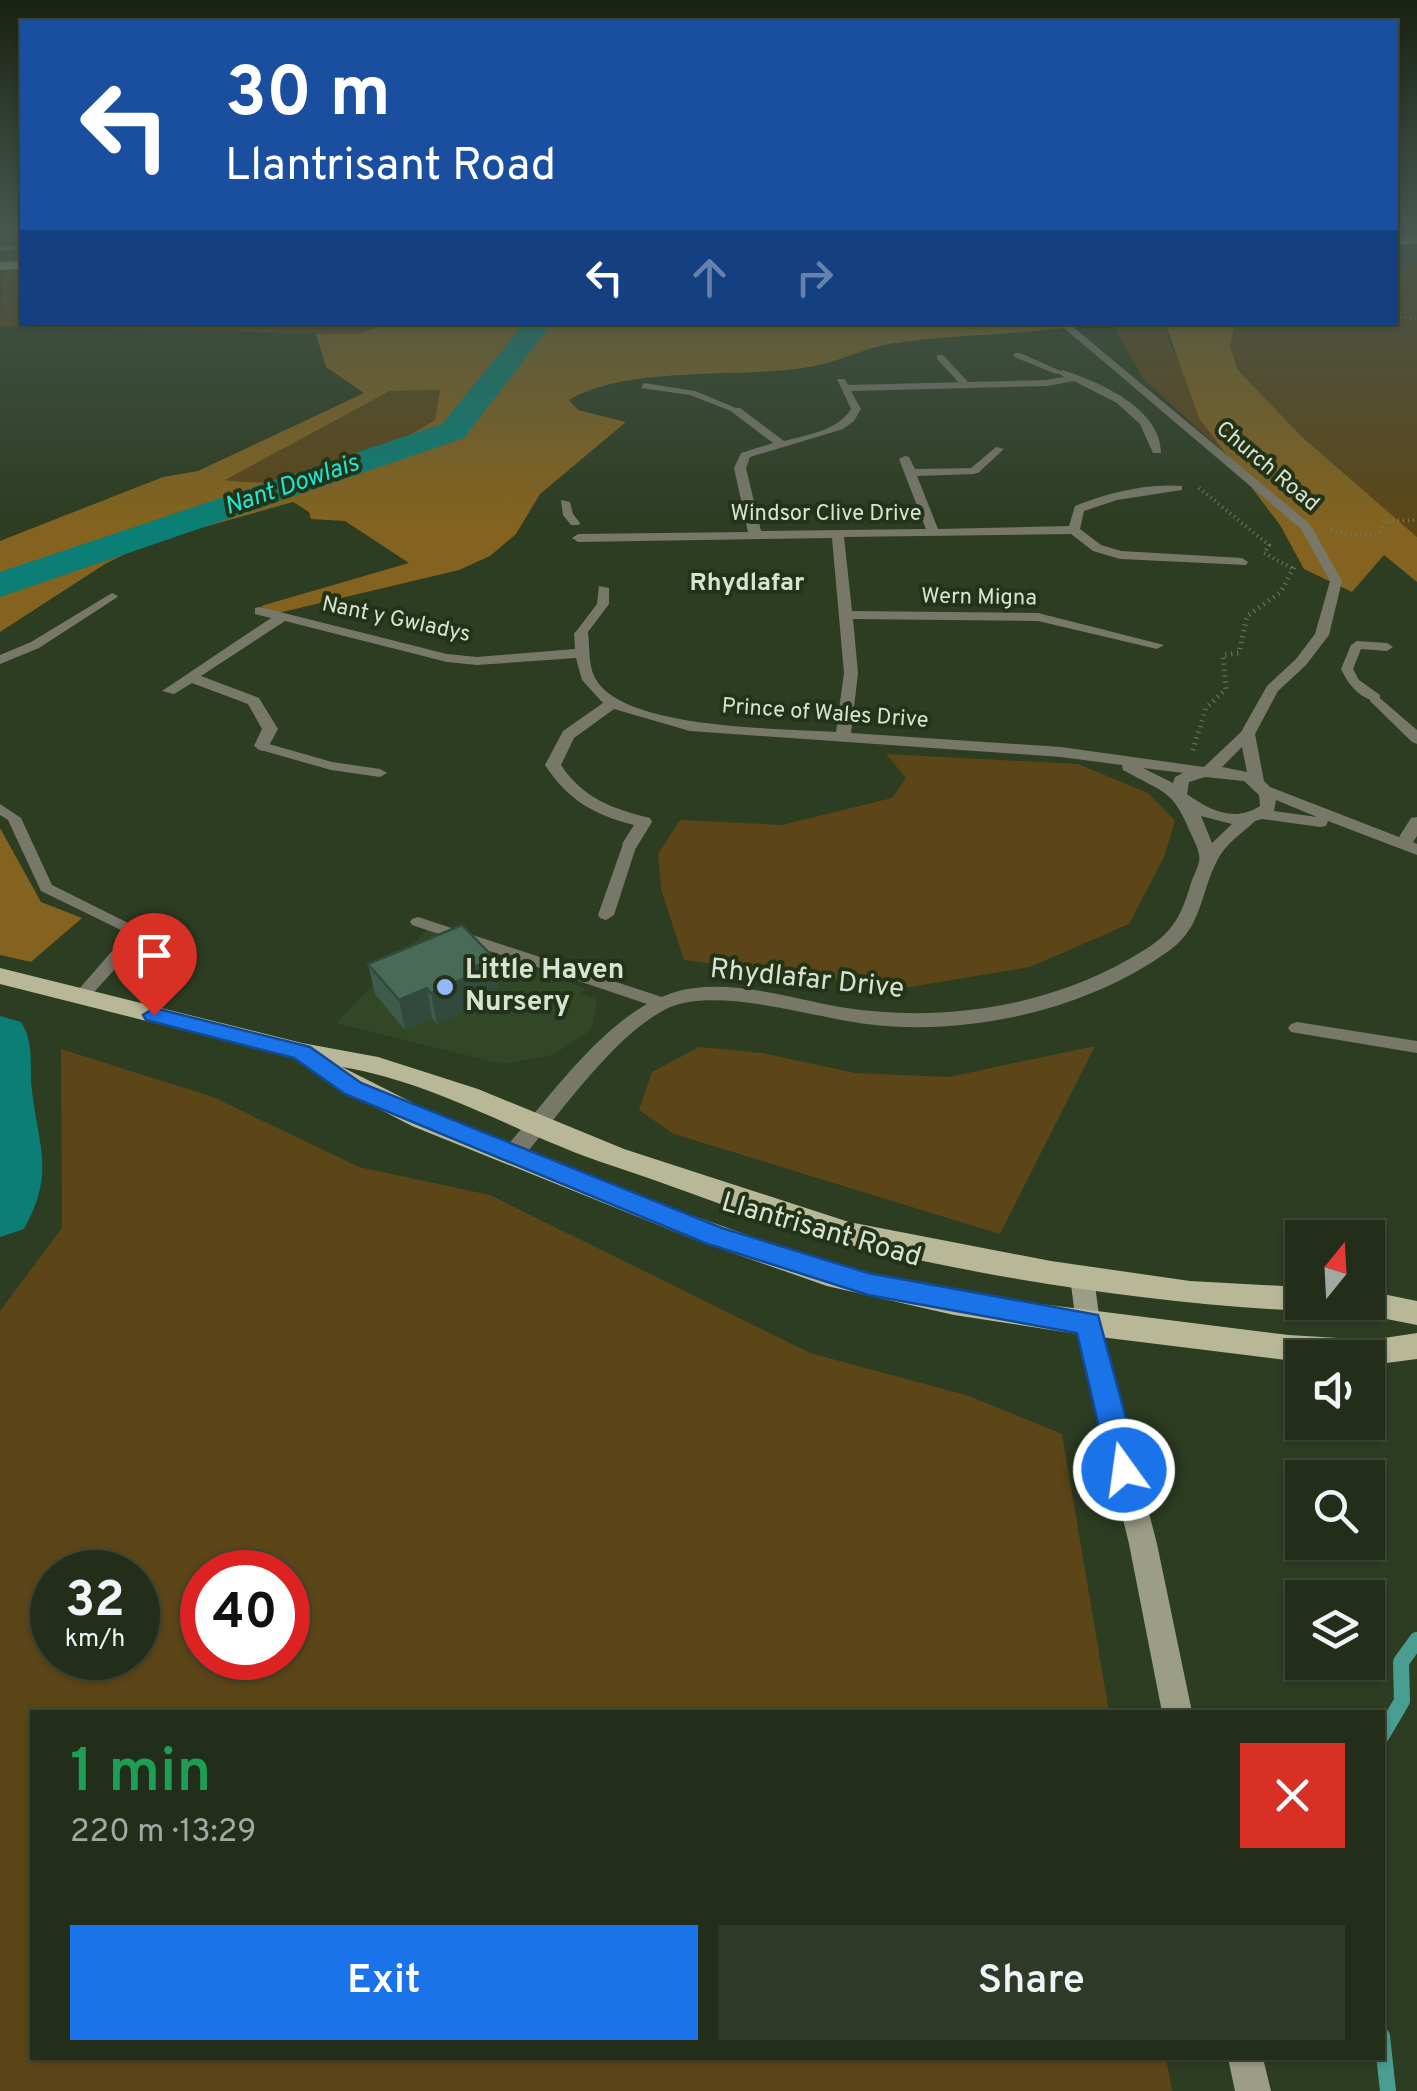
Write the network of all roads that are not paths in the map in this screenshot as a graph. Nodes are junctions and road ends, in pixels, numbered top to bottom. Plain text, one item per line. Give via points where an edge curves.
1 (1065, 326) edge
2 (1017, 355) dead end
3 (940, 356) dead end
4 (1059, 372) joint
5 (1074, 378) junction
6 (965, 384) junction
7 (644, 386) dead end
8 (736, 410) joint
9 (780, 443) junction
10 (999, 450) dead end
11 (1157, 451) road end
12 (905, 459) dead end
13 (910, 472) junction
14 (974, 472) joint
15 (1178, 488) dead end
16 (565, 502) dead end
17 (575, 523) joint
18 (1074, 530) junction
19 (934, 533) junction
20 (756, 534) junction
21 (838, 535) junction
22 (578, 538) junction
23 (578, 555) dead end
24 (1242, 562) dead end
25 (603, 588) dead end
26 (112, 596) dead end
27 (260, 611) dead end
28 (846, 615) junction
29 (282, 617) junction
30 (581, 633) joint
31 (1110, 634) junction
32 (1156, 644) dead end
33 (1387, 647) dead end
34 (1100, 648) dead end
35 (584, 654) junction
36 (0, 660) edge
37 (190, 677) junction
38 (169, 690) dead end
39 (1374, 698) joint
40 (616, 702) junction
41 (1247, 734) junction
42 (842, 739) junction
43 (1417, 739) edge
44 (262, 746) joint
45 (1118, 762) junction
46 (1205, 771) junction
47 (380, 773) dead end
48 (1261, 787) junction
49 (1183, 800) junction
50 (0, 808) edge
51 (1255, 816) junction
52 (1417, 822) edge
53 (1351, 826) junction
54 (630, 844) joint
55 (1410, 848) edge
56 (1209, 857) junction
57 (606, 915) dead end
58 (418, 922) dead end
59 (0, 976) edge
60 (80, 996) junction
61 (662, 1003) junction
62 (1297, 1028) dead end
63 (1417, 1046) edge
64 (302, 1052) junction
65 (540, 1125) junction
66 (512, 1155) junction
67 (1082, 1277) junction
68 (1285, 1298) edge
69 (1385, 1304) edge
70 (1417, 1313) edge
71 (1088, 1323) junction
72 (1417, 1346) edge
73 (1177, 1710) edge
74 (1246, 2060) edge
75 (1253, 2091) edge

1 - 41 street, Church Road via 1300,522 1336,581 1322,635 1272,689
2 - 4 lane
3 - 6 lane
4 - 5 street
5 - 6 street
5 - 11 street via 1126,405 1153,435
6 - 9 street via 843,385 856,409 853,420 838,430
7 - 8 lane via 692,393
8 - 9 street
9 - 20 street via 745,456 740,468
10 - 14 lane
12 - 13 street
13 - 14 street
13 - 19 street
15 - 18 street via 1095,502 1080,509
16 - 17 lane
17 - 22 street
18 - 19 street, Windsor Clive Drive
18 - 24 street via 1120,556
19 - 21 street, Windsor Clive Drive
20 - 21 street, Windsor Clive Drive
20 - 22 street, Windsor Clive Drive
21 - 28 street
22 - 23 street
25 - 30 lane via 603,604
26 - 36 lane
27 - 29 street, Nant y Gwladys
28 - 31 street, Wern Migna via 1003,614
28 - 42 street via 851,673
29 - 35 street, Nant y Gwladys via 446,658
29 - 37 street
30 - 35 street, Prince of Wales Drive
31 - 32 street, Wern Migna
31 - 34 street
33 - 39 lane via 1357,644 1347,669
35 - 40 street, Prince of Wales Drive via 587,679
37 - 38 street
37 - 44 street via 254,702 270,729
39 - 43 street
40 - 42 street, Prince of Wales Drive via 690,726
40 - 54 street via 558,744 553,766 567,788 600,812 644,822
41 - 46 street, Church Road
41 - 48 street
42 - 45 street, Prince of Wales Drive via 1061,752
44 - 47 lane
45 - 46 street, Prince of Wales Drive
45 - 49 street, Prince of Wales Drive
46 - 48 street, Prince of Wales Drive via 1230,772
46 - 49 street, Church Road via 1181,780
48 - 51 street via 1270,800
48 - 53 street, Prince of Wales Drive
49 - 51 street, Prince of Wales Drive via 1216,817
49 - 56 street
50 - 60 lane via 14,818 46,888 132,929 127,945
51 - 53 street, Prince of Wales Drive
51 - 56 street, Rhydlafar Drive
52 - 55 street
53 - 55 street
54 - 57 lane
56 - 61 street, Rhydlafar Drive via 1190,924 1146,958 1056,1000 974,1016 889,1020 701,995
58 - 61 lane
59 - 60 main road, Llantrisant Road
60 - 64 main road, Llantrisant Road
61 - 65 street via 617,1039
62 - 63 lane
64 - 65 main road, Llantrisant Road via 369,1064
64 - 66 main road, Llantrisant Road via 353,1088
65 - 66 street
65 - 67 main road, Llantrisant Road via 848,1233
66 - 71 main road, Llantrisant Road via 714,1236 868,1284
67 - 68 main road, Llantrisant Road
67 - 71 street
69 - 70 main road
71 - 72 main road, Llantrisant Road via 1292,1348 1396,1352
71 - 73 street
74 - 75 street

